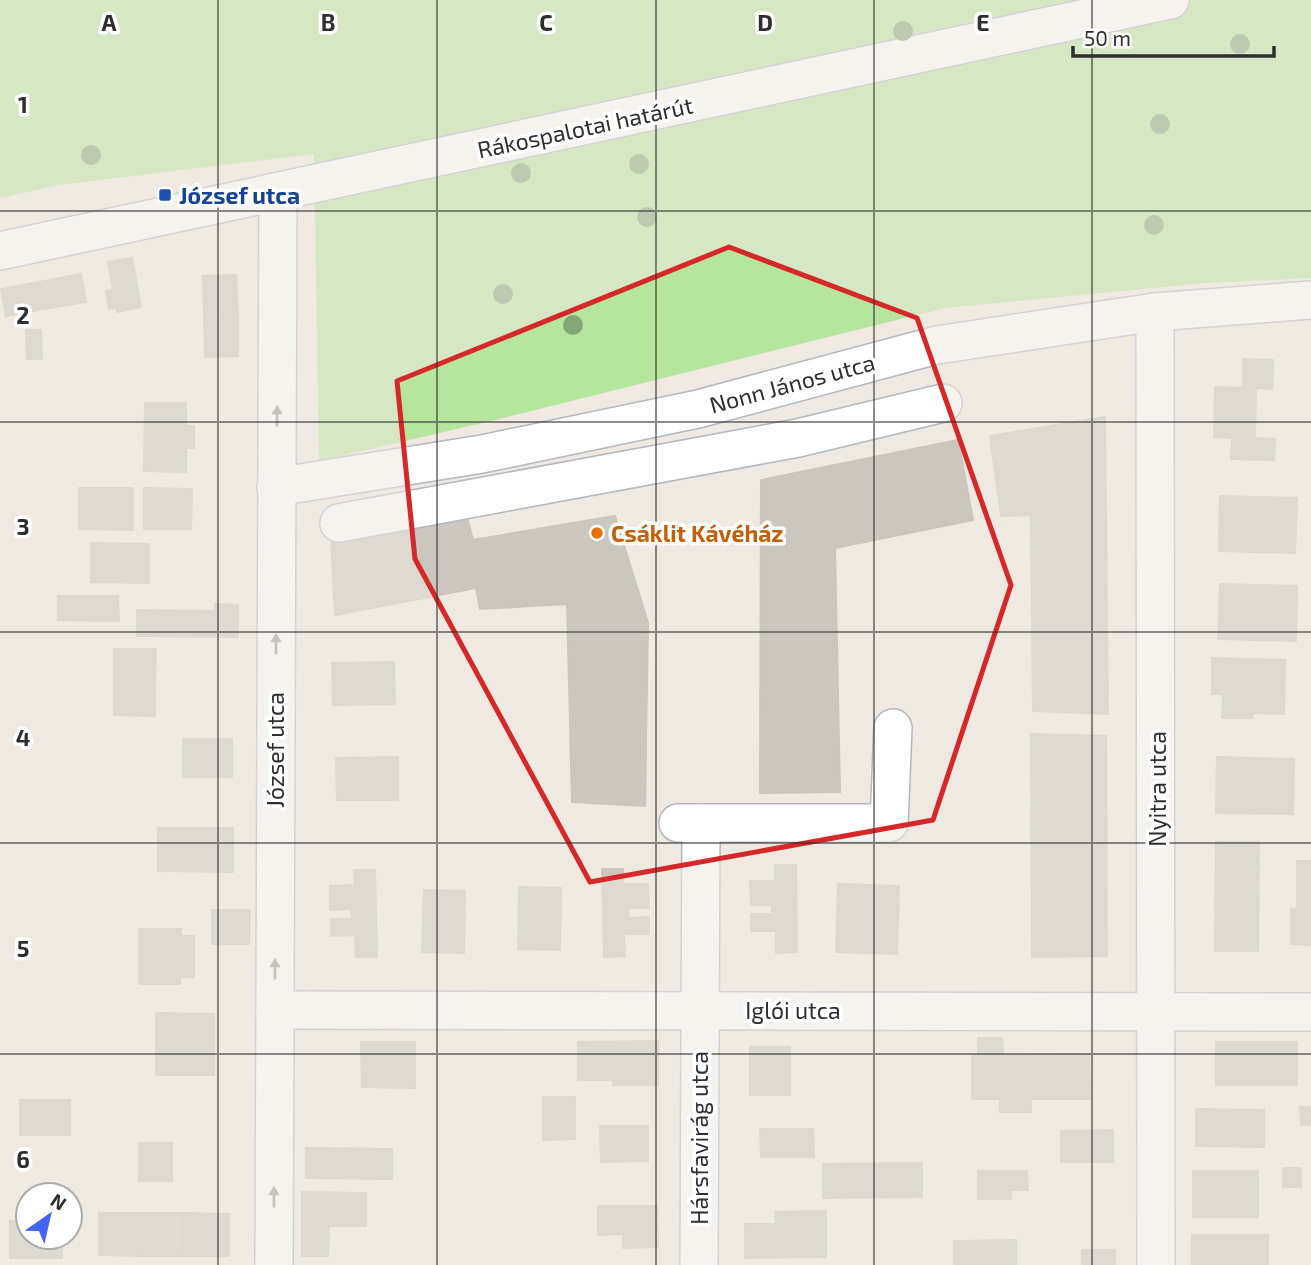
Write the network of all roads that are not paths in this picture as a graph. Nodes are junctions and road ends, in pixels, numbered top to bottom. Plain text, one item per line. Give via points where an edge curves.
1 (1170, 0) edge
2 (278, 192) junction
3 (0, 251) edge
4 (1311, 300) edge
5 (1155, 312) junction
6 (943, 403) dead end
7 (698, 409) junction
8 (700, 457) junction
9 (276, 487) junction
10 (339, 523) dead end
11 (893, 727) dead end
12 (275, 1010) junction
13 (699, 1010) junction
14 (1157, 1011) junction
15 (1311, 1012) edge
16 (274, 1265) edge
17 (699, 1265) edge
18 (1156, 1265) edge

1 - 2 street, Rákospalotai határút
2 - 3 street, Rákospalotai határút
9 -> 2 street, József utca
4 - 5 street, Nonn János utca
5 - 7 street, Nonn János utca via 937,345
5 - 14 street, Nyitra utca
6 - 8 street via 799,439
7 - 8 street
7 - 9 street, Nonn János utca via 482,454
8 - 10 street
12 -> 9 street, József utca
11 - 13 street, Hársfavirág utca via 889,823 689,823
12 - 13 street, Iglói utca
16 -> 12 street, József utca
13 - 14 street, Iglói utca
13 - 17 street, Hársfavirág utca
14 - 15 street, Iglói utca
14 - 18 street, Nyitra utca

